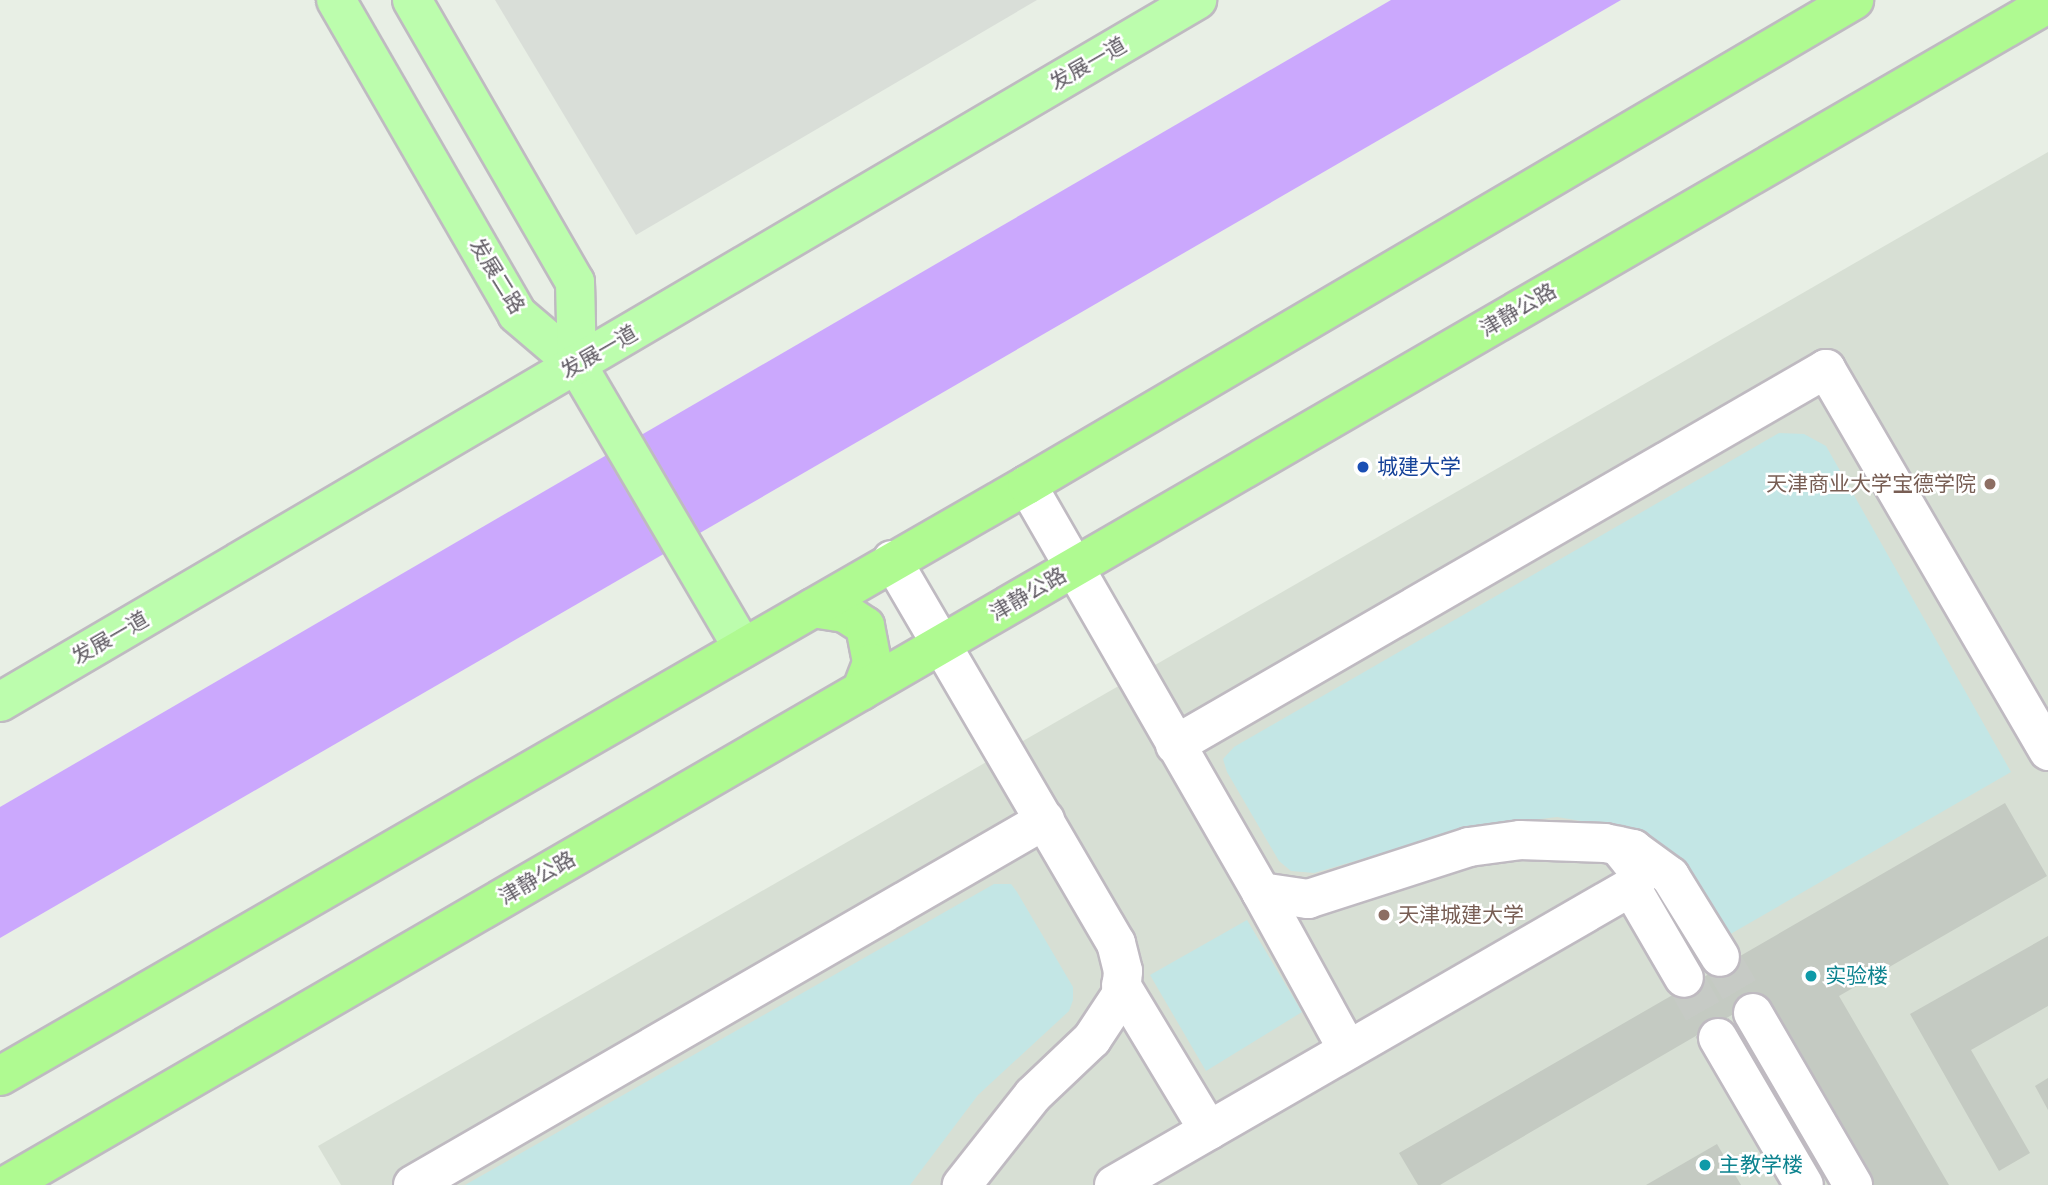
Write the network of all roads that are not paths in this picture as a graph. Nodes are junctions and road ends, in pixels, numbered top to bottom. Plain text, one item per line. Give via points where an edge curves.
1 (336, 0) edge
2 (412, 0) edge
3 (1197, 0) edge
4 (1854, 0) edge
5 (2048, 4) edge
6 (578, 365) junction
7 (1027, 485) junction
8 (892, 560) junction
9 (1075, 567) junction
10 (813, 608) junction
11 (940, 646) junction
12 (743, 648) junction
13 (861, 691) junction
14 (0, 702) edge
15 (1175, 745) junction
16 (2048, 751) edge
17 (1045, 820) junction
18 (1618, 846) junction
19 (1631, 887) junction
20 (1261, 892) junction
21 (1720, 957) tunnel mouth
22 (1684, 978) tunnel mouth
23 (1121, 985) junction
24 (1753, 1013) tunnel mouth
25 (1718, 1038) tunnel mouth
26 (1348, 1050) junction
27 (0, 1076) edge
28 (1209, 1131) junction
29 (7, 1185) edge
30 (413, 1185) edge
31 (962, 1185) edge
32 (1114, 1185) edge
33 (1804, 1185) edge
34 (1853, 1185) edge

1 - 6 main road, 发展二路 via 517,314
2 - 6 main road via 575,282
3 - 6 main road, 发展一道
4 - 7 highway
5 - 9 highway, 津静公路
6 - 12 main road
6 - 14 main road, 发展一道
7 - 8 highway
7 - 9 lane
8 - 10 highway
8 - 11 lane
9 - 11 highway, 津静公路
9 - 15 lane
10 - 12 highway
10 - 13 highway via 845,613 865,626 872,663
11 - 13 highway, 津静公路
11 - 17 lane
12 - 27 highway
13 - 29 highway, 津静公路
15 - 16 lane via 1826,369
15 - 20 lane
17 - 23 lane via 1116,943
17 - 30 lane
18 - 19 lane via 1641,873
18 - 20 lane via 1558,840 1507,842 1423,859 1308,899
18 - 21 lane via 1653,860 1670,876
19 - 22 lane
19 - 26 lane
20 - 26 lane
23 - 28 lane
23 - 31 lane via 1121,995 1092,1039 1033,1096
24 - 34 lane
25 - 33 lane
26 - 28 lane
28 - 32 lane

